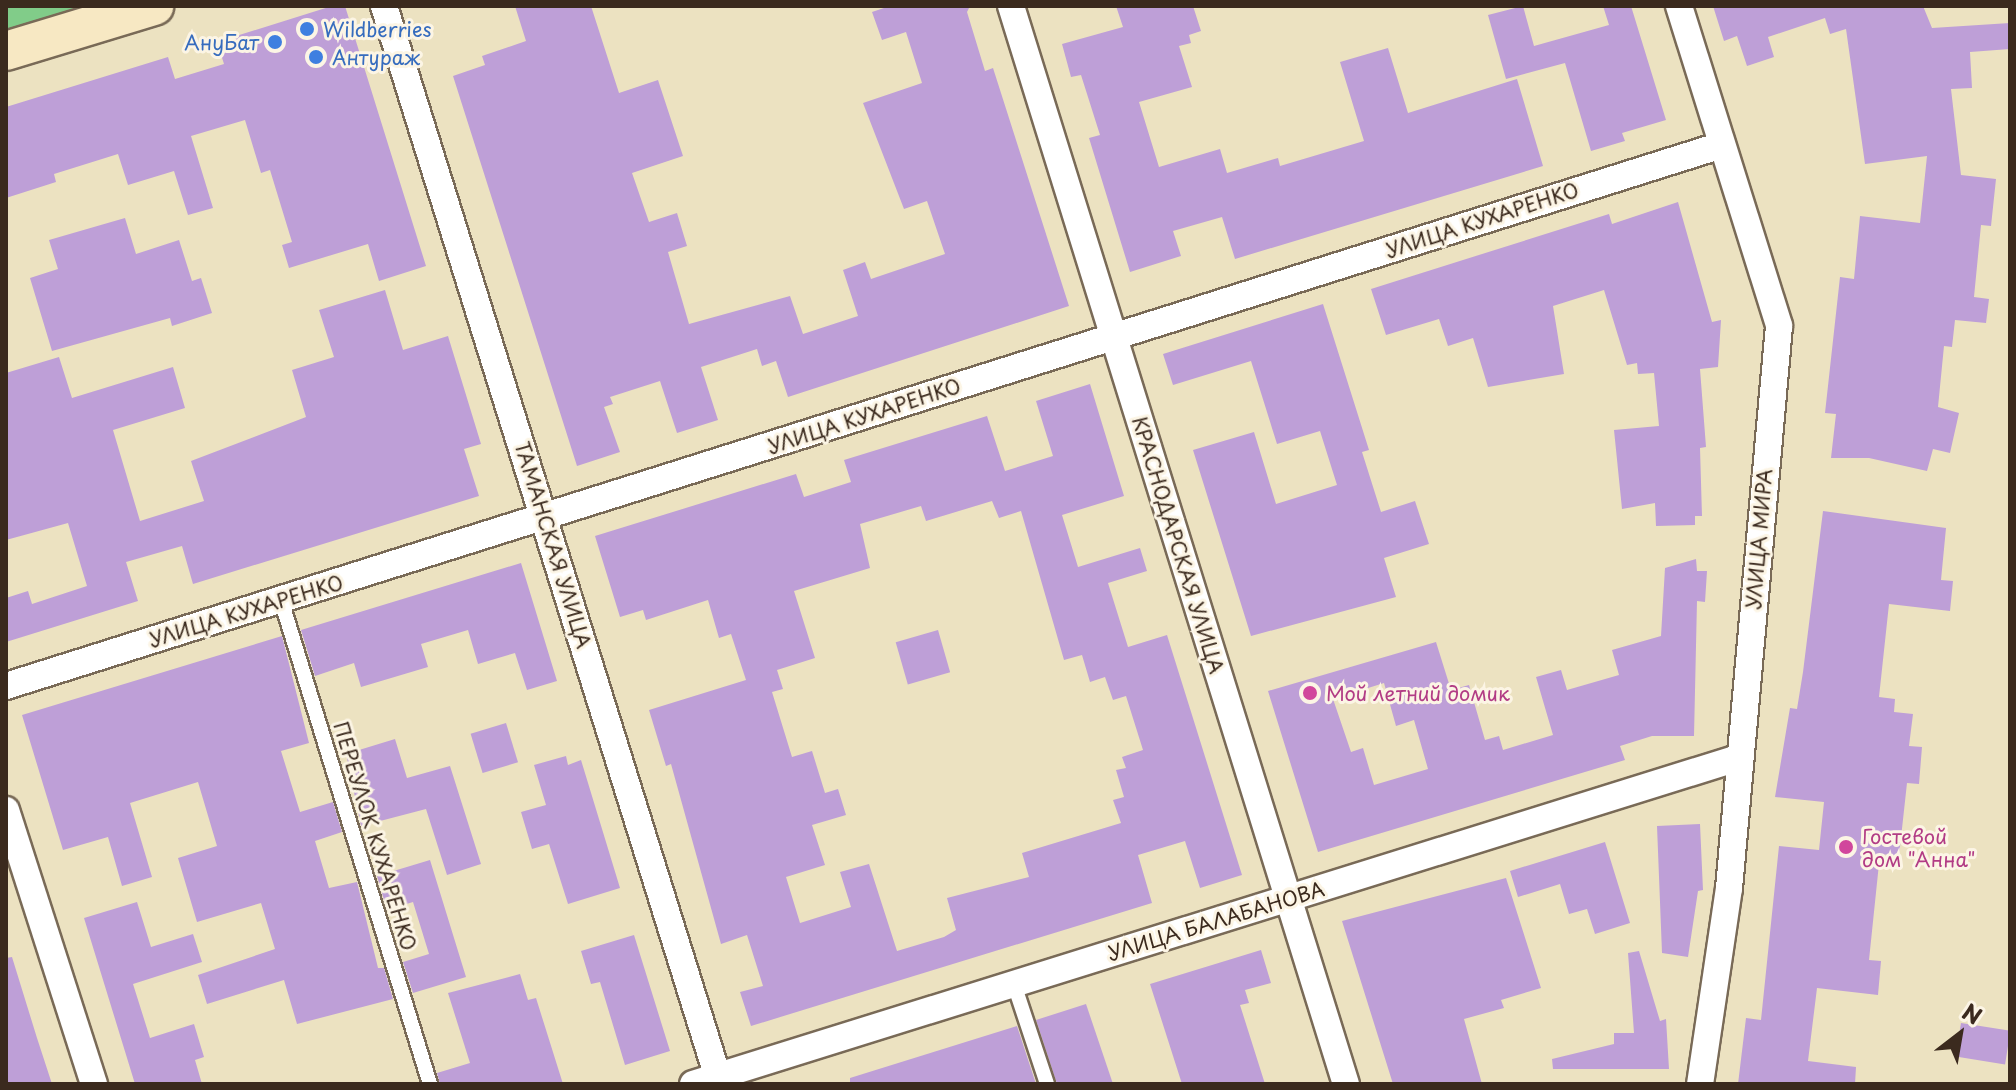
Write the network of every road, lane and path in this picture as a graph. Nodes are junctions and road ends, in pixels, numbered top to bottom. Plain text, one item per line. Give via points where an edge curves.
1 (154, 6) edge
2 (384, 6) edge
3 (1011, 6) edge
4 (1679, 6) edge
5 (6, 51) edge
6 (1722, 145) junction
7 (1113, 337) junction
8 (545, 516) junction
9 (281, 600) junction
10 (6, 686) edge
11 (1738, 758) junction
12 (6, 810) edge
13 (1288, 899) junction
14 (1014, 984) junction
15 (710, 1082) edge
16 (94, 1084) edge
17 (430, 1084) edge
18 (1047, 1084) edge
19 (1346, 1084) edge
20 (1700, 1084) edge

1 - 5 main road
2 - 8 street, ТАМАНСКАЯ УЛИЦА
3 - 7 street, КРАСНОДАРСКАЯ УЛИЦА
4 - 6 street, УЛИЦА МИРА
6 - 7 street, УЛИЦА КУХАРЕНКО
6 - 11 street, УЛИЦА МИРА via 1779,326
7 - 8 street, УЛИЦА КУХАРЕНКО
7 - 13 street, КРАСНОДАРСКАЯ УЛИЦА
8 - 9 street, УЛИЦА КУХАРЕНКО
8 - 15 street, ТАМАНСКАЯ УЛИЦА
9 - 10 street, УЛИЦА КУХАРЕНКО
9 - 17 lane, ПЕРЕУЛОК КУХАРЕНКО
11 - 13 street, УЛИЦА БАЛАБАНОВА
11 - 20 street, УЛИЦА МИРА via 1729,888
12 - 16 street
13 - 14 street, УЛИЦА БАЛАБАНОВА
13 - 19 street, КРАСНОДАРСКАЯ УЛИЦА
14 - 15 street, УЛИЦА БАЛАБАНОВА
14 - 18 lane

